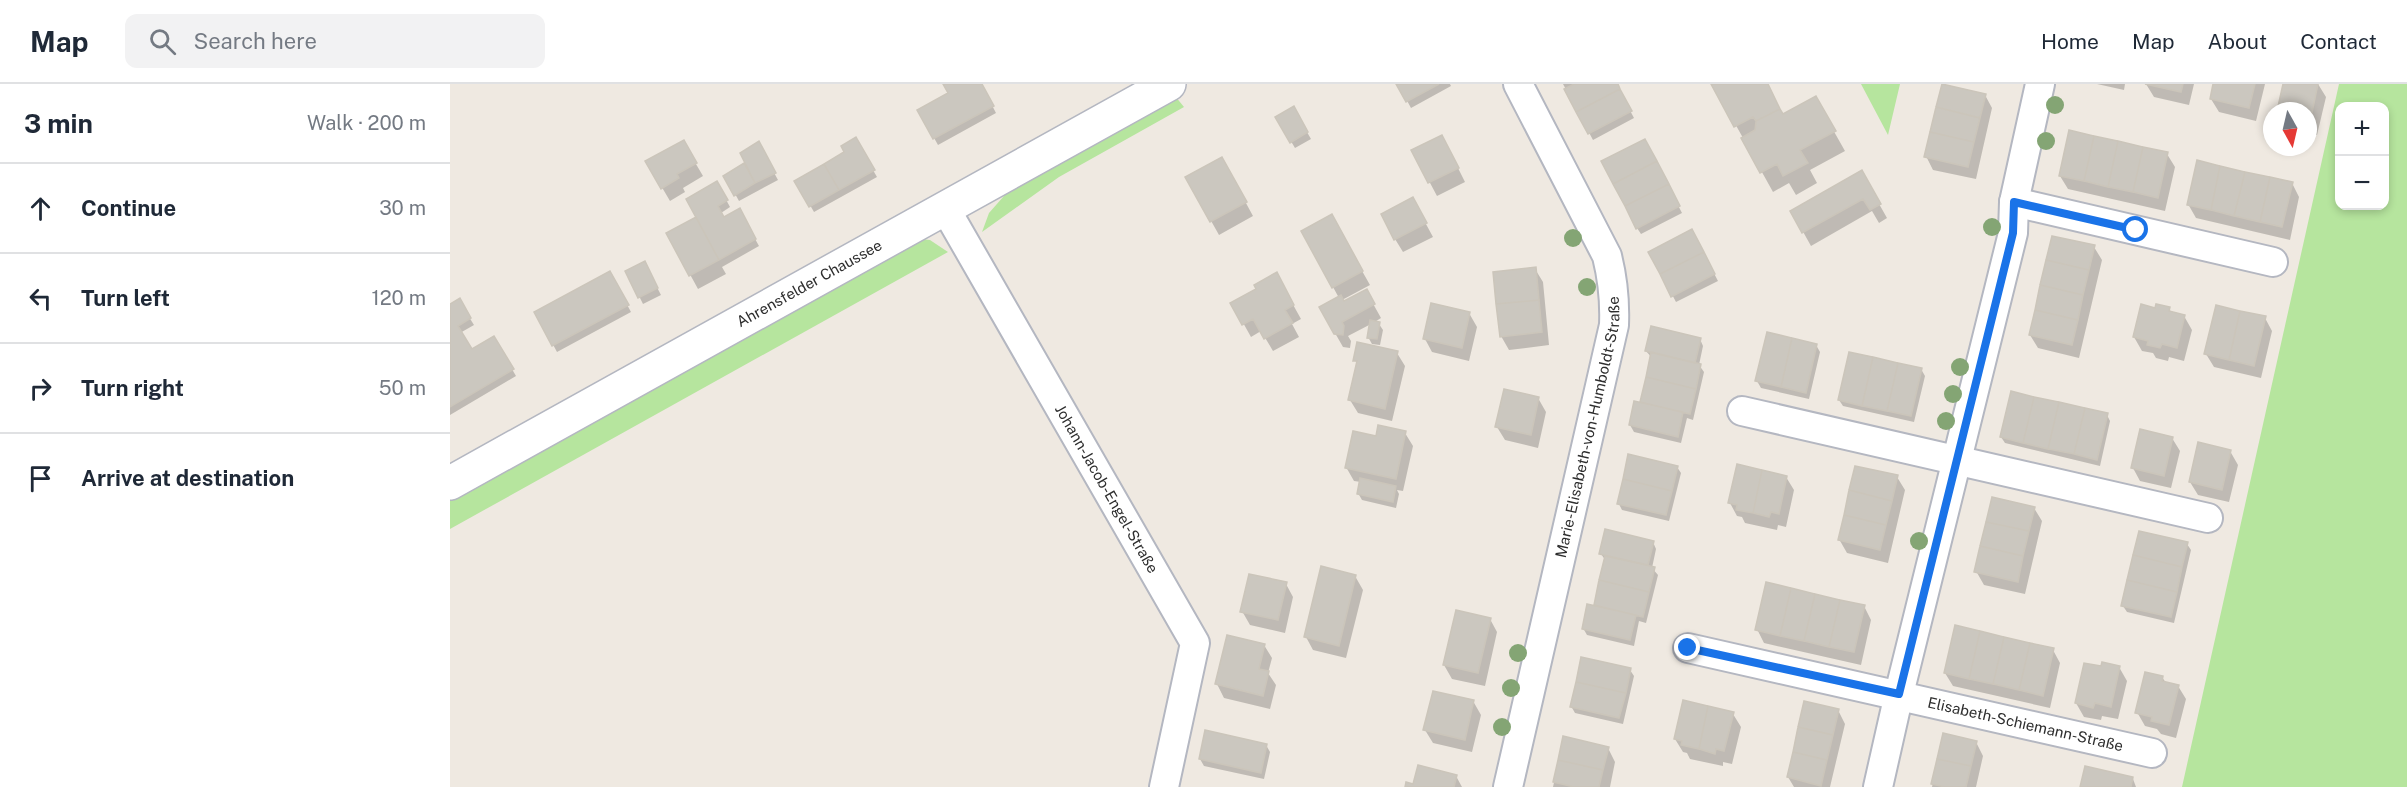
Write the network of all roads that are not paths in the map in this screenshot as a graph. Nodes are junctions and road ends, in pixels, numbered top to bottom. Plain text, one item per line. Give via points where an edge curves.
1 (1169, 84) edge
2 (1518, 84) edge
3 (2040, 84) edge
4 (2014, 202) junction
5 (945, 208) junction
6 (2273, 262) dead end
7 (1742, 411) dead end
8 (1958, 460) junction
9 (450, 483) edge
10 (2208, 518) dead end
11 (1688, 648) dead end
12 (1899, 694) junction
13 (2152, 753) dead end
14 (1164, 787) edge
15 (1508, 787) edge
16 (1878, 787) edge

1 - 5 main road, Ahrensfelder Chaussee
2 - 15 street, Marie-Elisabeth-von-Humboldt-Straße via 1607,256 1615,303 1614,325
3 - 4 street
4 - 6 street
4 - 8 street via 2013,233
5 - 9 main road, Ahrensfelder Chaussee
5 - 14 street, Johann-Jacob-Engel-Straße via 1195,643
7 - 8 street
8 - 10 street
8 - 12 street
11 - 12 street, Elisabeth-Schiemann-Straße
12 - 13 street, Elisabeth-Schiemann-Straße
12 - 16 street

